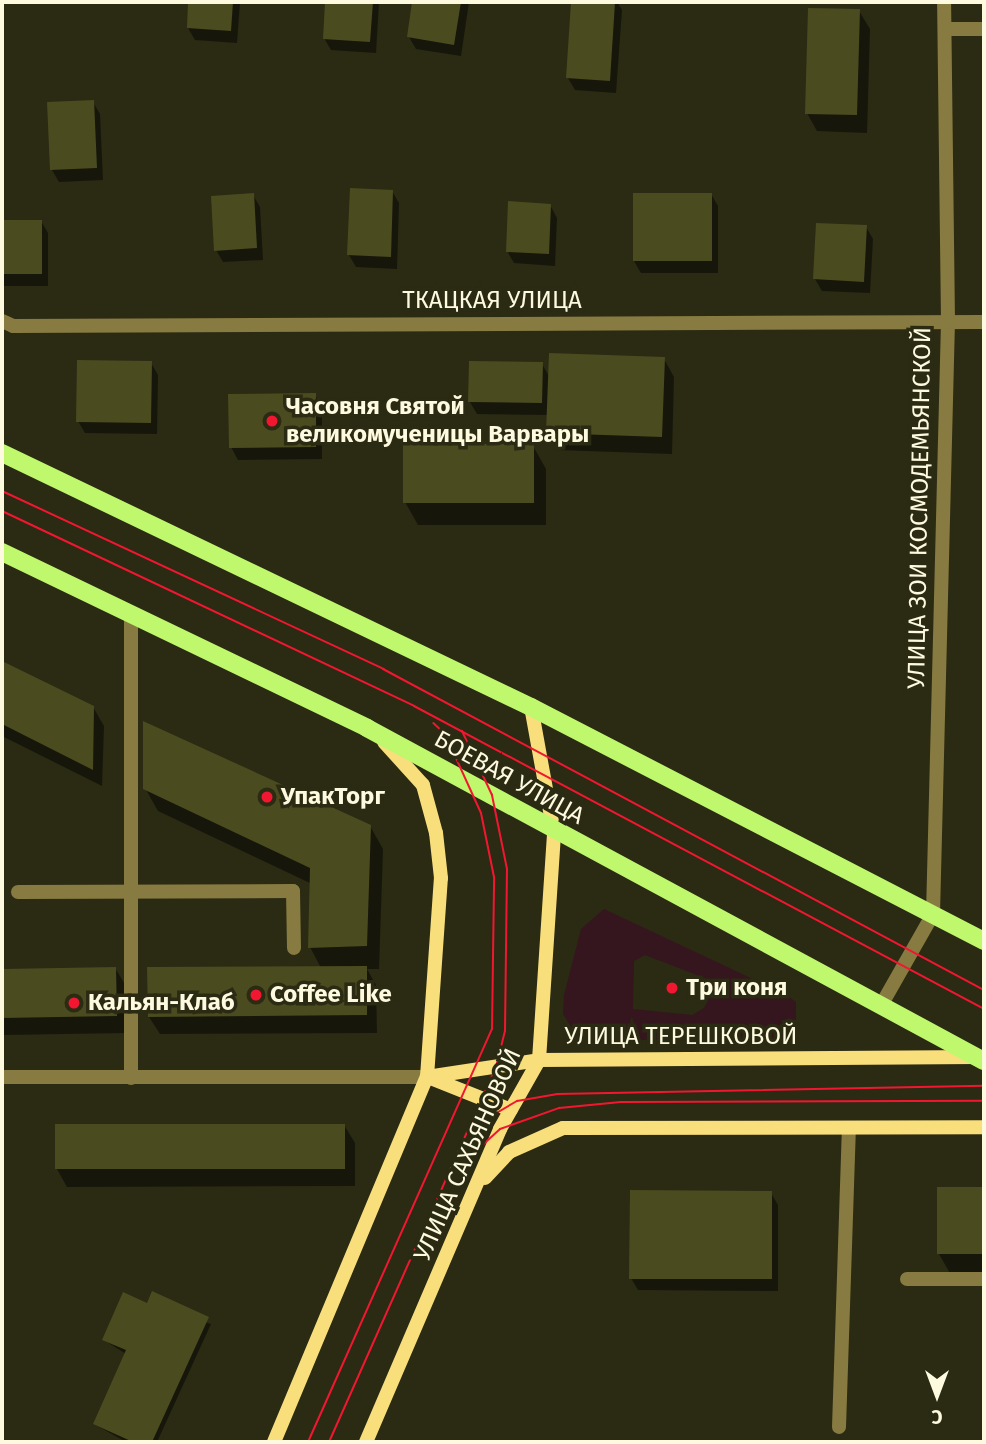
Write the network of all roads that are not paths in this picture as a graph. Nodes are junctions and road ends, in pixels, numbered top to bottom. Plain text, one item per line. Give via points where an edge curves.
1 (944, 2) edge
2 (945, 29) junction
3 (984, 29) edge
4 (2, 321) edge
5 (948, 322) junction
6 (984, 322) edge
7 (2, 453) edge
8 (2, 552) edge
9 (131, 617) junction
10 (531, 707) junction
11 (367, 728) junction
12 (554, 833) junction
13 (18, 892) dead end
14 (131, 892) junction
15 (933, 914) junction
16 (984, 941) edge
17 (294, 948) dead end
18 (883, 1002) junction
19 (982, 1058) edge
20 (539, 1060) junction
21 (2, 1077) edge
22 (427, 1077) junction
23 (131, 1078) junction
24 (511, 1110) junction
25 (984, 1127) edge
26 (849, 1128) junction
27 (480, 1184) junction
28 (907, 1279) dead end
29 (984, 1279) edge
30 (839, 1427) dead end
31 (274, 1442) edge
32 (366, 1442) edge

1 - 2 street, УЛИЦА ЗОИ КОСМОДЕМЬЯНСКОЙ
2 - 3 street
2 - 5 street, УЛИЦА ЗОИ КОСМОДЕМЬЯНСКОЙ
4 - 5 street, ТКАЦКАЯ УЛИЦА via 13,326
5 - 6 street, ТКАЦКАЯ УЛИЦА
5 - 15 street, УЛИЦА ЗОИ КОСМОДЕМЬЯНСКОЙ
7 - 10 main road
8 - 9 main road, БОЕВАЯ УЛИЦА
9 - 11 main road, БОЕВАЯ УЛИЦА
9 - 14 street
10 - 12 main road, УЛИЦА САХЬЯНОВОЙ
10 - 15 main road
11 - 12 main road, БОЕВАЯ УЛИЦА
11 - 22 main road via 423,785 436,833 441,878
12 - 18 main road, БОЕВАЯ УЛИЦА
12 - 20 main road, УЛИЦА САХЬЯНОВОЙ
13 - 14 street
14 - 17 street via 293,891
14 - 23 street
15 - 16 main road
15 - 18 street, УЛИЦА ЗОИ КОСМОДЕМЬЯНСКОЙ
18 - 19 main road, БОЕВАЯ УЛИЦА
19 - 20 main road, УЛИЦА ТЕРЕШКОВОЙ
20 - 22 main road, УЛИЦА ТЕРЕШКОВОЙ
20 - 24 main road, УЛИЦА САХЬЯНОВОЙ
21 - 23 street
22 - 23 street
22 - 24 main road
22 - 31 main road
24 - 27 main road, УЛИЦА САХЬЯНОВОЙ
25 - 26 main road
26 - 27 main road via 563,1128 509,1152
26 - 30 street
27 - 32 main road, УЛИЦА САХЬЯНОВОЙ
28 - 29 street

